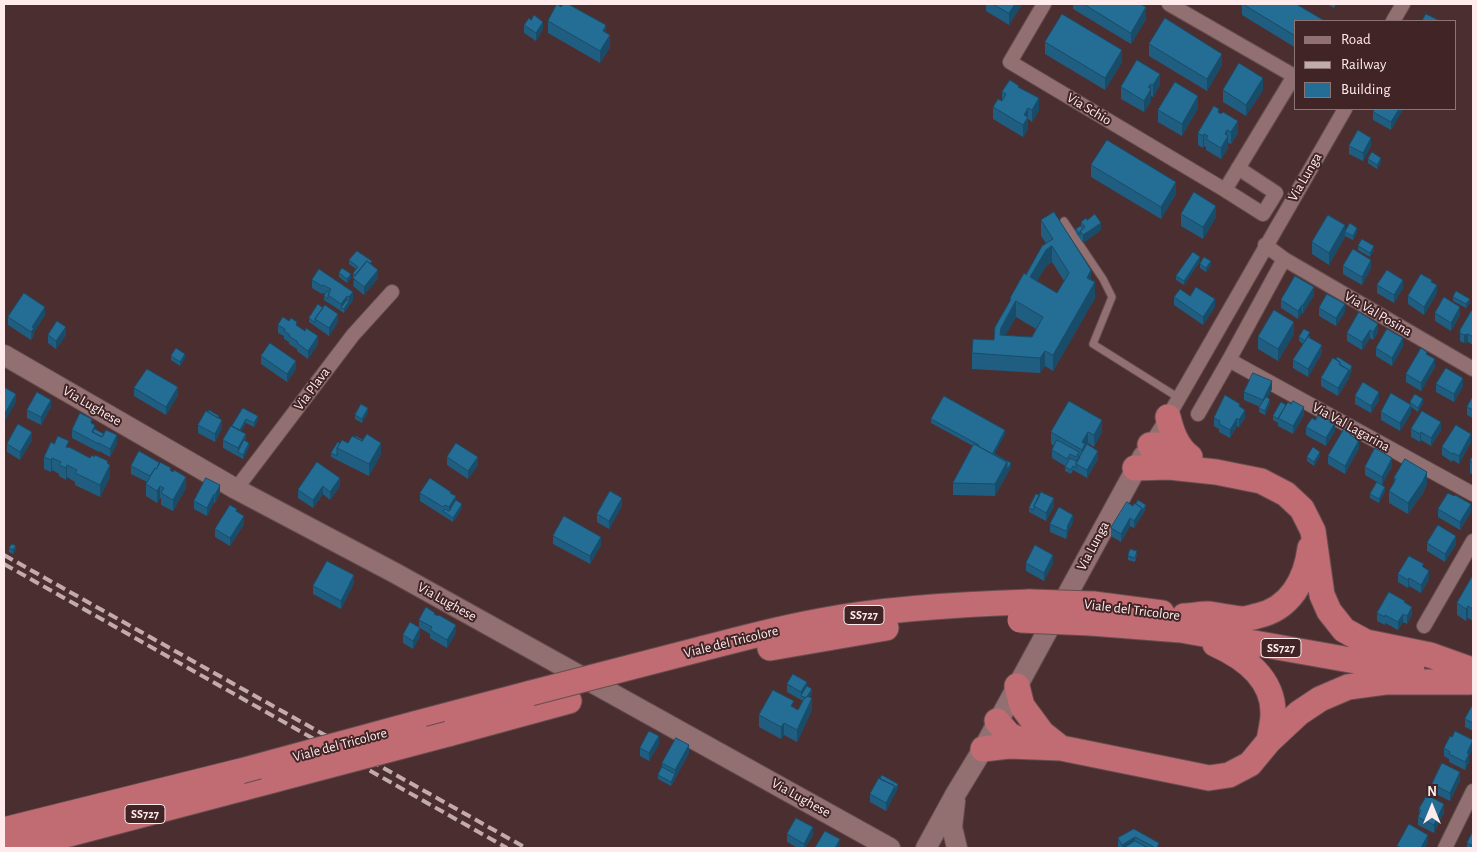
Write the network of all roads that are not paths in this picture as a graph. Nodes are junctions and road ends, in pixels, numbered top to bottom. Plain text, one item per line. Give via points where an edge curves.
1 (1044, 4) edge
2 (1170, 4) edge
3 (1403, 4) edge
4 (1394, 20) edge
5 (1294, 76) edge
6 (1294, 79) edge
7 (1344, 110) edge
8 (1238, 168) junction
9 (1225, 190) junction
10 (1064, 221) dead end
11 (1266, 246) junction
12 (1284, 259) junction
13 (392, 292) dead end
14 (4, 355) edge
15 (1229, 360) junction
16 (1473, 370) edge
17 (1174, 407) junction
18 (1198, 414) dead end
19 (1150, 445) junction
20 (1184, 462) junction
21 (1135, 468) junction
22 (236, 489) junction
23 (1473, 494) edge
24 (1313, 531) junction
25 (1473, 541) edge
26 (1182, 623) junction
27 (1424, 626) dead end
28 (704, 656) junction
29 (1472, 676) edge
30 (1017, 686) junction
31 (997, 721) junction
32 (1269, 741) junction
33 (1047, 743) junction
34 (983, 749) junction
35 (1473, 791) edge
36 (955, 795) junction
37 (4, 830) edge
38 (869, 843) edge
39 (16, 848) edge
40 (890, 848) edge
41 (926, 848) edge
42 (957, 848) edge
43 (1445, 848) edge

1 - 9 street, Via Schio via 1010,62
2 - 5 street
3 - 4 street
6 - 8 street
7 - 11 street, Via Lunga
8 - 9 street
8 - 9 street, Via Schio via 1276,193 1262,214
10 - 17 lane via 1112,297 1093,344
11 - 12 street
11 - 17 street, Via Lunga
12 - 15 street
12 - 16 street, Via Val Posina
13 - 22 street, Via Plava via 353,335
14 - 22 main road, Via Lughese
15 - 18 street
15 - 23 street, Via Val Lagarina
17 - 19 street, Via Lunga
17 - 20 highway via 1172,431
19 - 20 highway via 1167,446
19 - 21 main road, Via Lunga
20 - 21 highway via 1169,467
20 - 24 highway via 1261,481 1286,494 1302,509
21 - 30 main road, Via Lunga
22 - 38 main road, Via Lughese via 395,573
24 - 26 highway via 1308,565 1294,593 1281,606 1266,614 1243,619 1206,614
24 - 29 highway via 1322,595 1329,611 1344,630 1366,642 1430,655
25 - 27 street
26 - 28 highway, Viale del Tricolore / SS727, bridge via 1092,613 1025,611 984,604 820,621
26 - 29 highway, Viale del Tricolore / SS727
26 - 32 highway via 1248,662 1264,680 1271,696 1273,714
28 - 37 highway, Viale del Tricolore / SS727, bridge via 531,693 241,772
28 - 39 highway, Viale del Tricolore / SS727, bridge via 569,701
29 - 32 highway via 1348,687 1298,713
30 - 31 main road, Via Lunga
30 - 33 highway via 1022,706
31 - 33 highway via 1024,724
31 - 34 main road, Via Lunga
32 - 33 highway via 1250,764 1229,775 1209,778
33 - 34 highway
34 - 36 main road, Via Lunga
35 - 43 street
36 - 41 main road, Via Lunga
36 - 42 main road via 952,827
38 - 40 main road, Via Lughese

